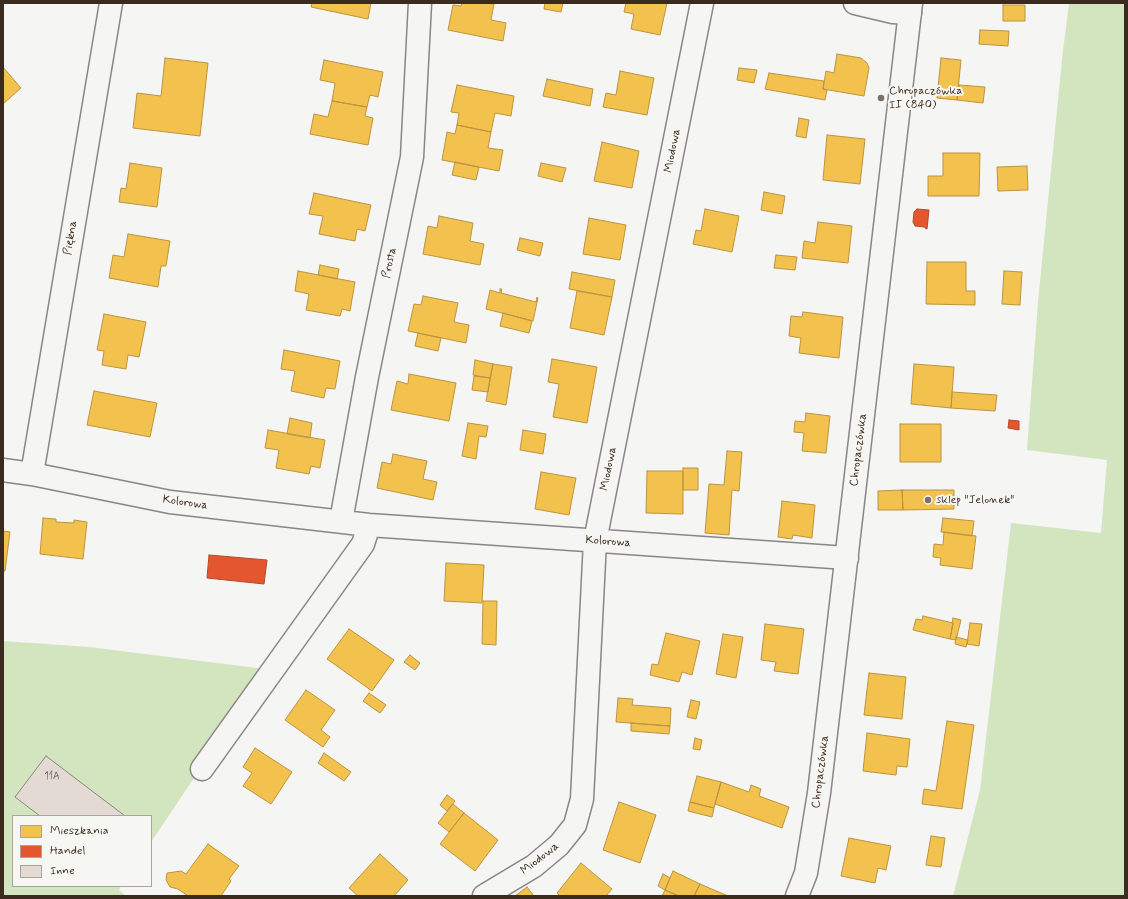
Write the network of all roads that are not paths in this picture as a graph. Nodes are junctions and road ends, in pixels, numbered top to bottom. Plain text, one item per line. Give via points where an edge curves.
1 (111, 3) edge
2 (420, 3) edge
3 (702, 3) edge
4 (855, 3) edge
5 (910, 8) edge
6 (3, 470) edge
7 (32, 474) junction
8 (341, 521) junction
9 (369, 525) junction
10 (595, 541) junction
11 (847, 558) junction
12 (202, 769) dead end
13 (484, 896) edge
14 (797, 896) edge

1 - 7 street, Piękna
2 - 8 street, Prosta via 412,157 366,377
3 - 10 street, Miodowa
4 - 5 street via 893,12
5 - 11 street, Chropaczówka
6 - 7 street, Kolorowa
7 - 8 street, Kolorowa via 170,502
8 - 9 street, Kolorowa
9 - 10 street, Kolorowa
9 - 12 street via 363,544
10 - 11 street, Kolorowa
10 - 13 street, Miodowa via 582,800 575,825 558,845 534,866
11 - 14 street, Chropaczówka via 819,793 806,874

